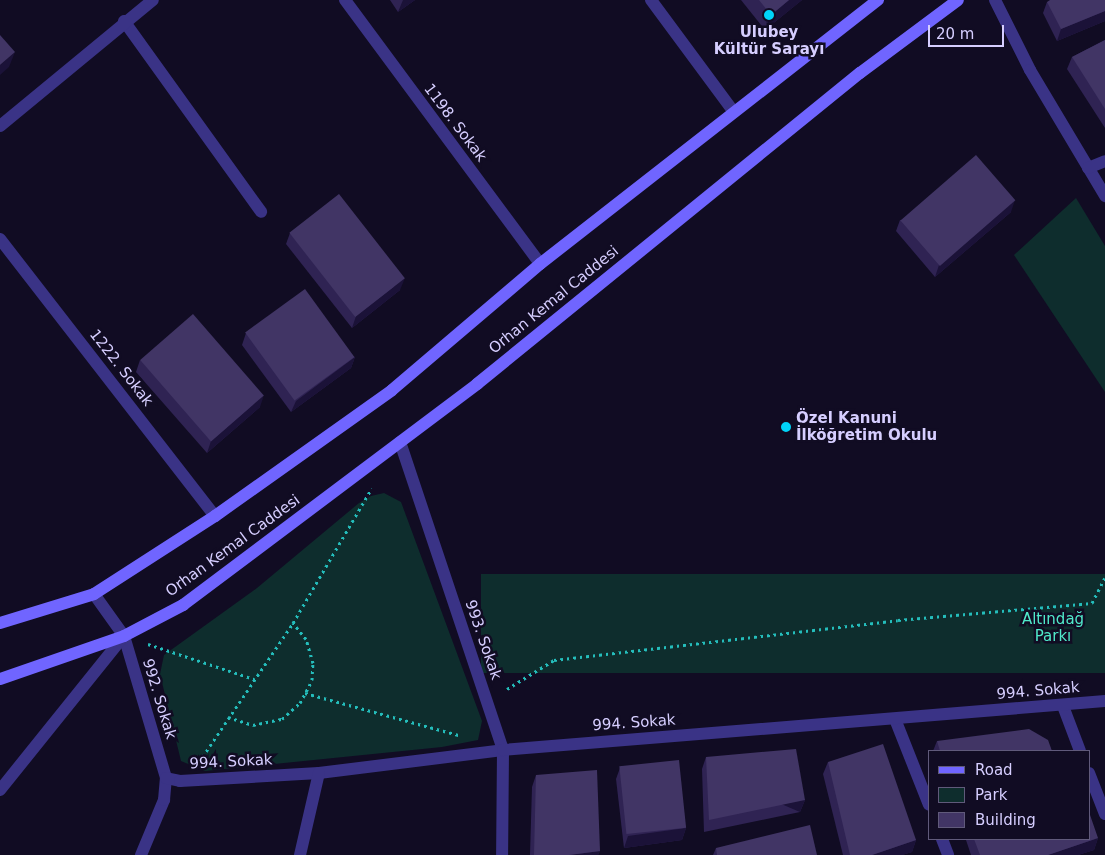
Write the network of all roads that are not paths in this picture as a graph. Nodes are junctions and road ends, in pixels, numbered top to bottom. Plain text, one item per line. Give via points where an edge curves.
1 (153, 0) edge
2 (344, 0) edge
3 (651, 0) edge
4 (878, 0) edge
5 (958, 0) edge
6 (995, 0) edge
7 (124, 21) junction
8 (734, 112) junction
9 (0, 126) edge
10 (1105, 161) edge
11 (1088, 168) junction
12 (1105, 196) edge
13 (261, 212) dead end
14 (0, 239) edge
15 (540, 264) junction
16 (400, 442) junction
17 (216, 516) junction
18 (94, 594) junction
19 (0, 623) edge
20 (124, 636) junction
21 (0, 680) edge
22 (1105, 701) edge
23 (1063, 706) junction
24 (895, 719) junction
25 (503, 750) junction
26 (1080, 750) edge
27 (319, 773) junction
28 (1090, 776) edge
29 (166, 778) junction
30 (0, 790) edge
31 (928, 802) edge
32 (1105, 814) edge
33 (942, 840) edge
34 (141, 855) edge
35 (300, 855) edge
36 (502, 855) edge
37 (948, 855) edge

1 - 7 street
2 - 15 street, 1198. Sokak
3 - 8 street
4 - 8 main road
5 - 16 main road, Orhan Kemal Caddesi via 860,73 477,384
6 - 11 street via 1030,70
7 - 9 street
7 - 13 street
8 - 15 main road
10 - 11 street
11 - 12 street
14 - 17 street, 1222. Sokak
15 - 17 main road via 392,390
16 - 20 main road, Orhan Kemal Caddesi via 183,605
16 - 25 street, 993. Sokak
17 - 18 main road
18 - 19 main road
18 - 20 street
20 - 21 main road, Orhan Kemal Caddesi
20 - 29 street, 992. Sokak
20 - 30 street
22 - 23 street, 994. Sokak
23 - 24 street, 994. Sokak
23 - 26 street
24 - 25 street, 994. Sokak
24 - 31 street
25 - 27 street, 994. Sokak
25 - 36 street, 993. Sokak
27 - 29 street, 994. Sokak via 186,781
27 - 35 street
28 - 32 street
29 - 34 street, 992. Sokak via 164,800
33 - 37 street

